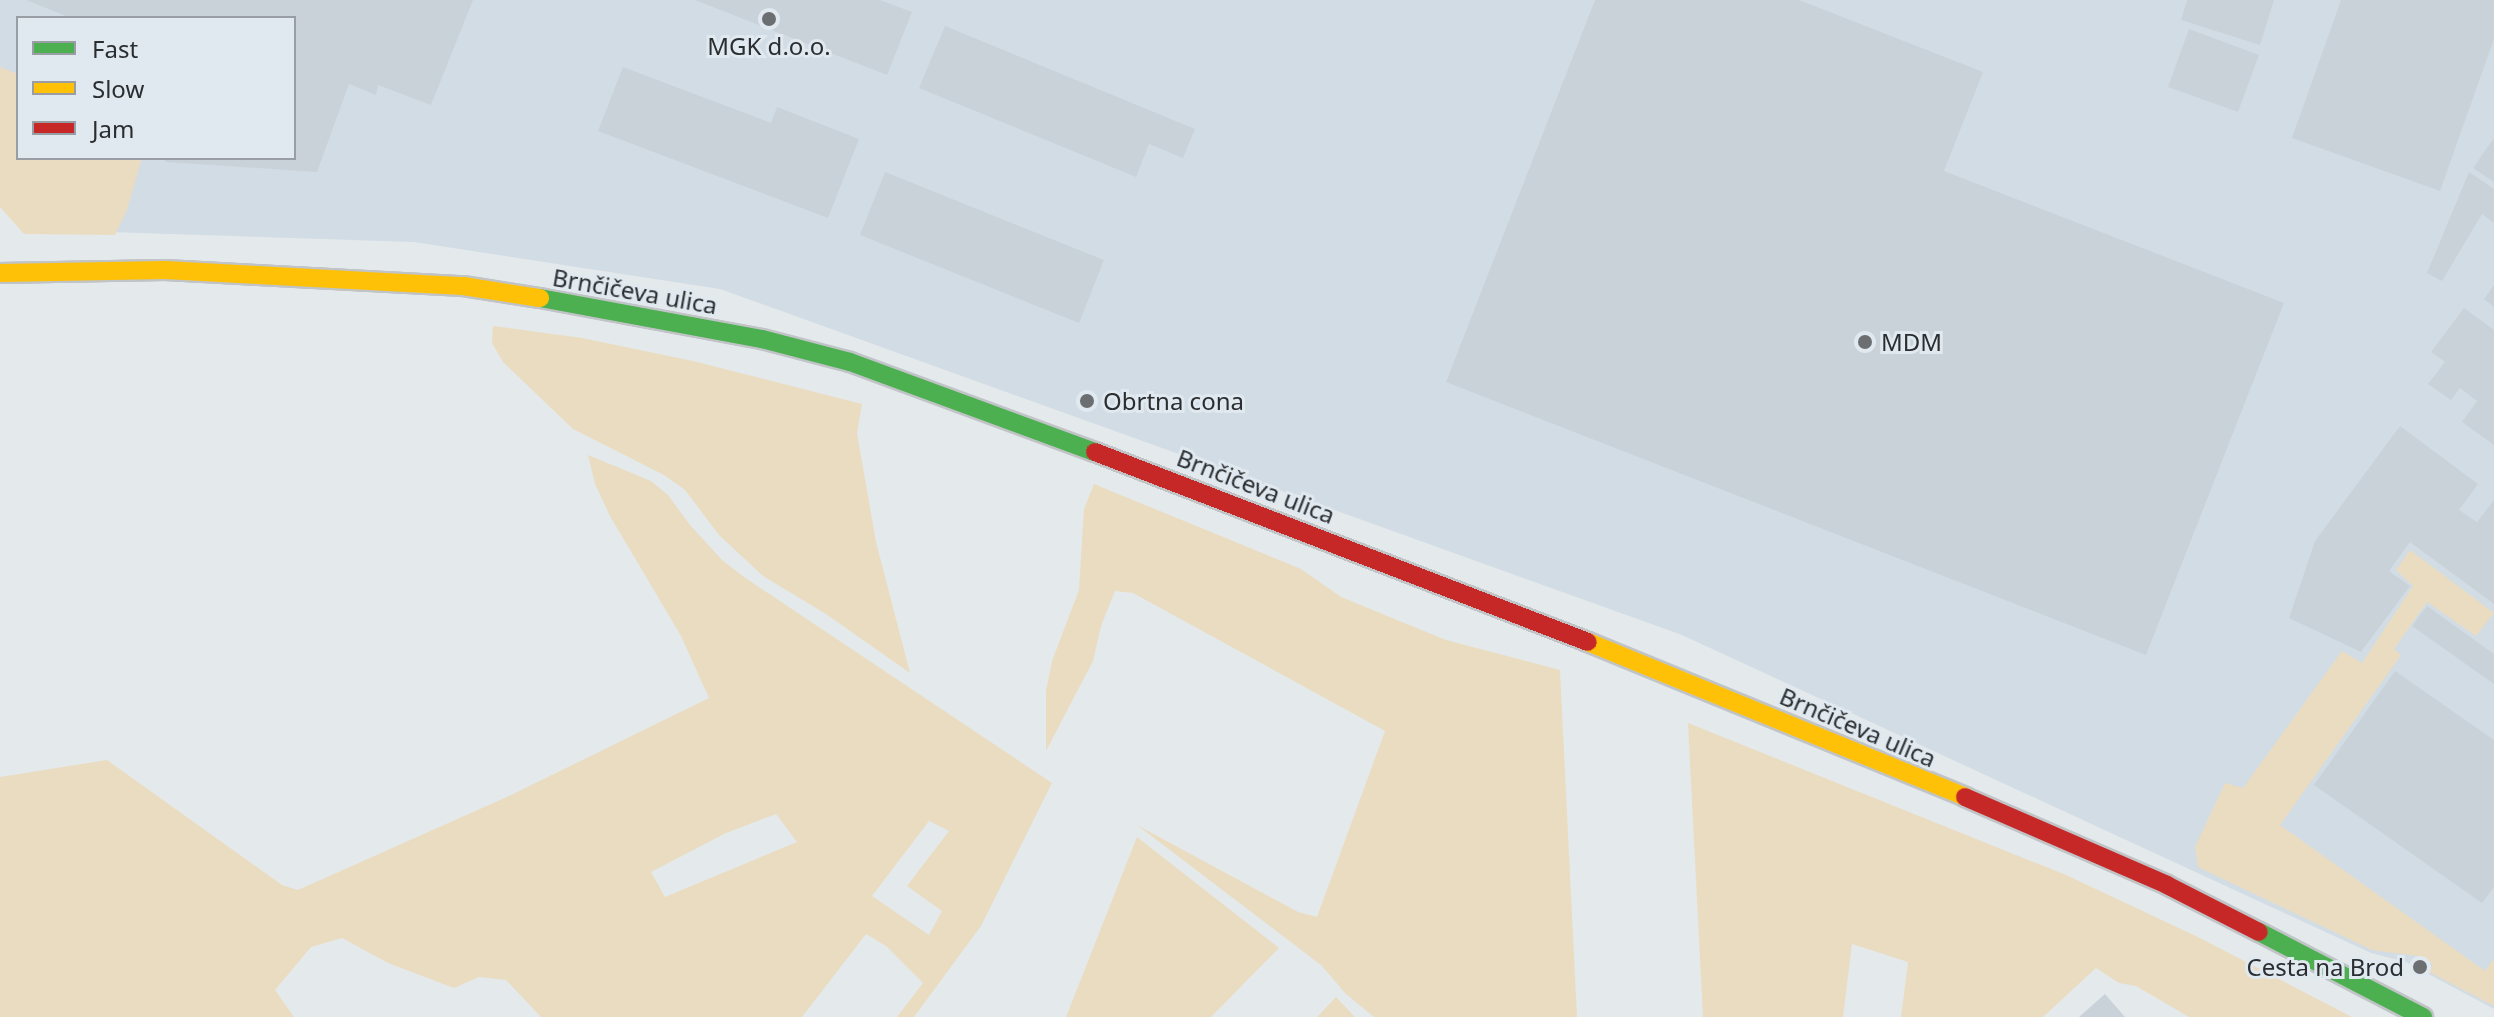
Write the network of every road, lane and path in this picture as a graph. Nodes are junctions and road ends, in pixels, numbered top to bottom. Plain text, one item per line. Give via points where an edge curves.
1 (0, 273) edge
2 (2423, 1017) edge

1 - 2 street, Brnčičeva ulica via 194,270 463,286 610,308 850,362 1235,503 1960,795 2167,885

